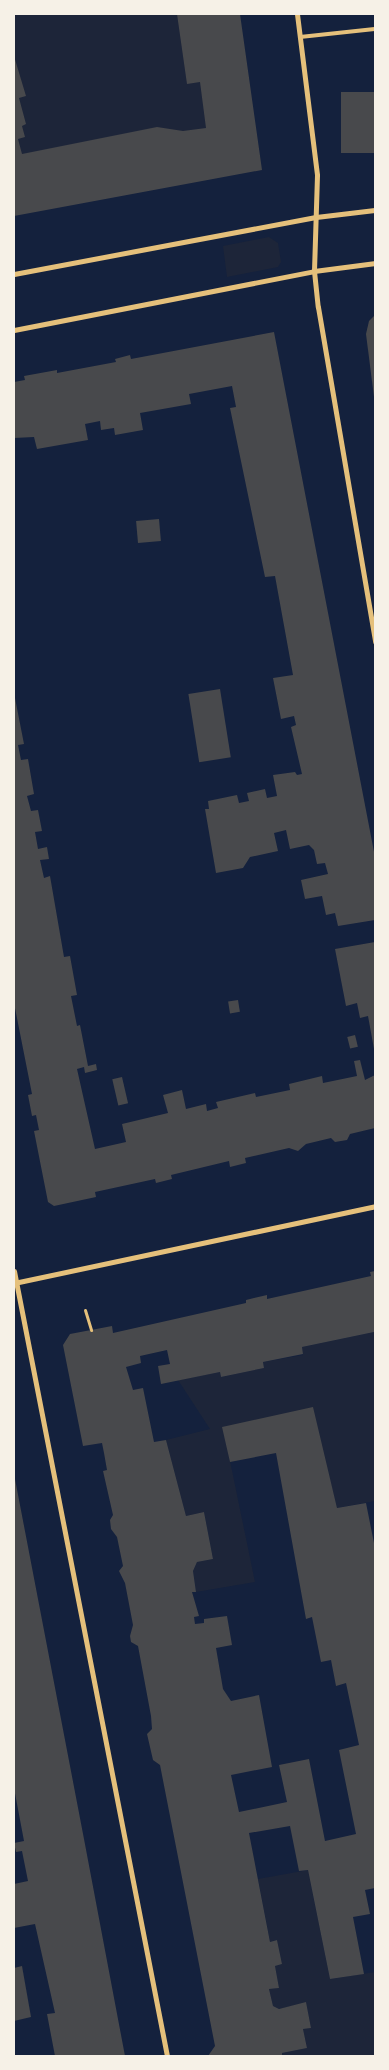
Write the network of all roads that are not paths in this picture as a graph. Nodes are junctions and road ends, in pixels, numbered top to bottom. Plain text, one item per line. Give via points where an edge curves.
1 (297, 14) edge
2 (375, 29) edge
3 (300, 37) junction
4 (375, 210) edge
5 (316, 217) junction
6 (375, 263) edge
7 (314, 271) junction
8 (14, 274) edge
9 (14, 330) edge
10 (375, 642) edge
11 (375, 1206) edge
12 (14, 1271) edge
13 (15, 1283) edge
14 (167, 2056) edge

1 - 3 street
2 - 3 lane
3 - 5 street via 317,176
4 - 5 street
5 - 7 street
5 - 8 street
6 - 7 street
7 - 9 street
7 - 10 street
11 - 13 street
12 - 13 street
13 - 14 street

